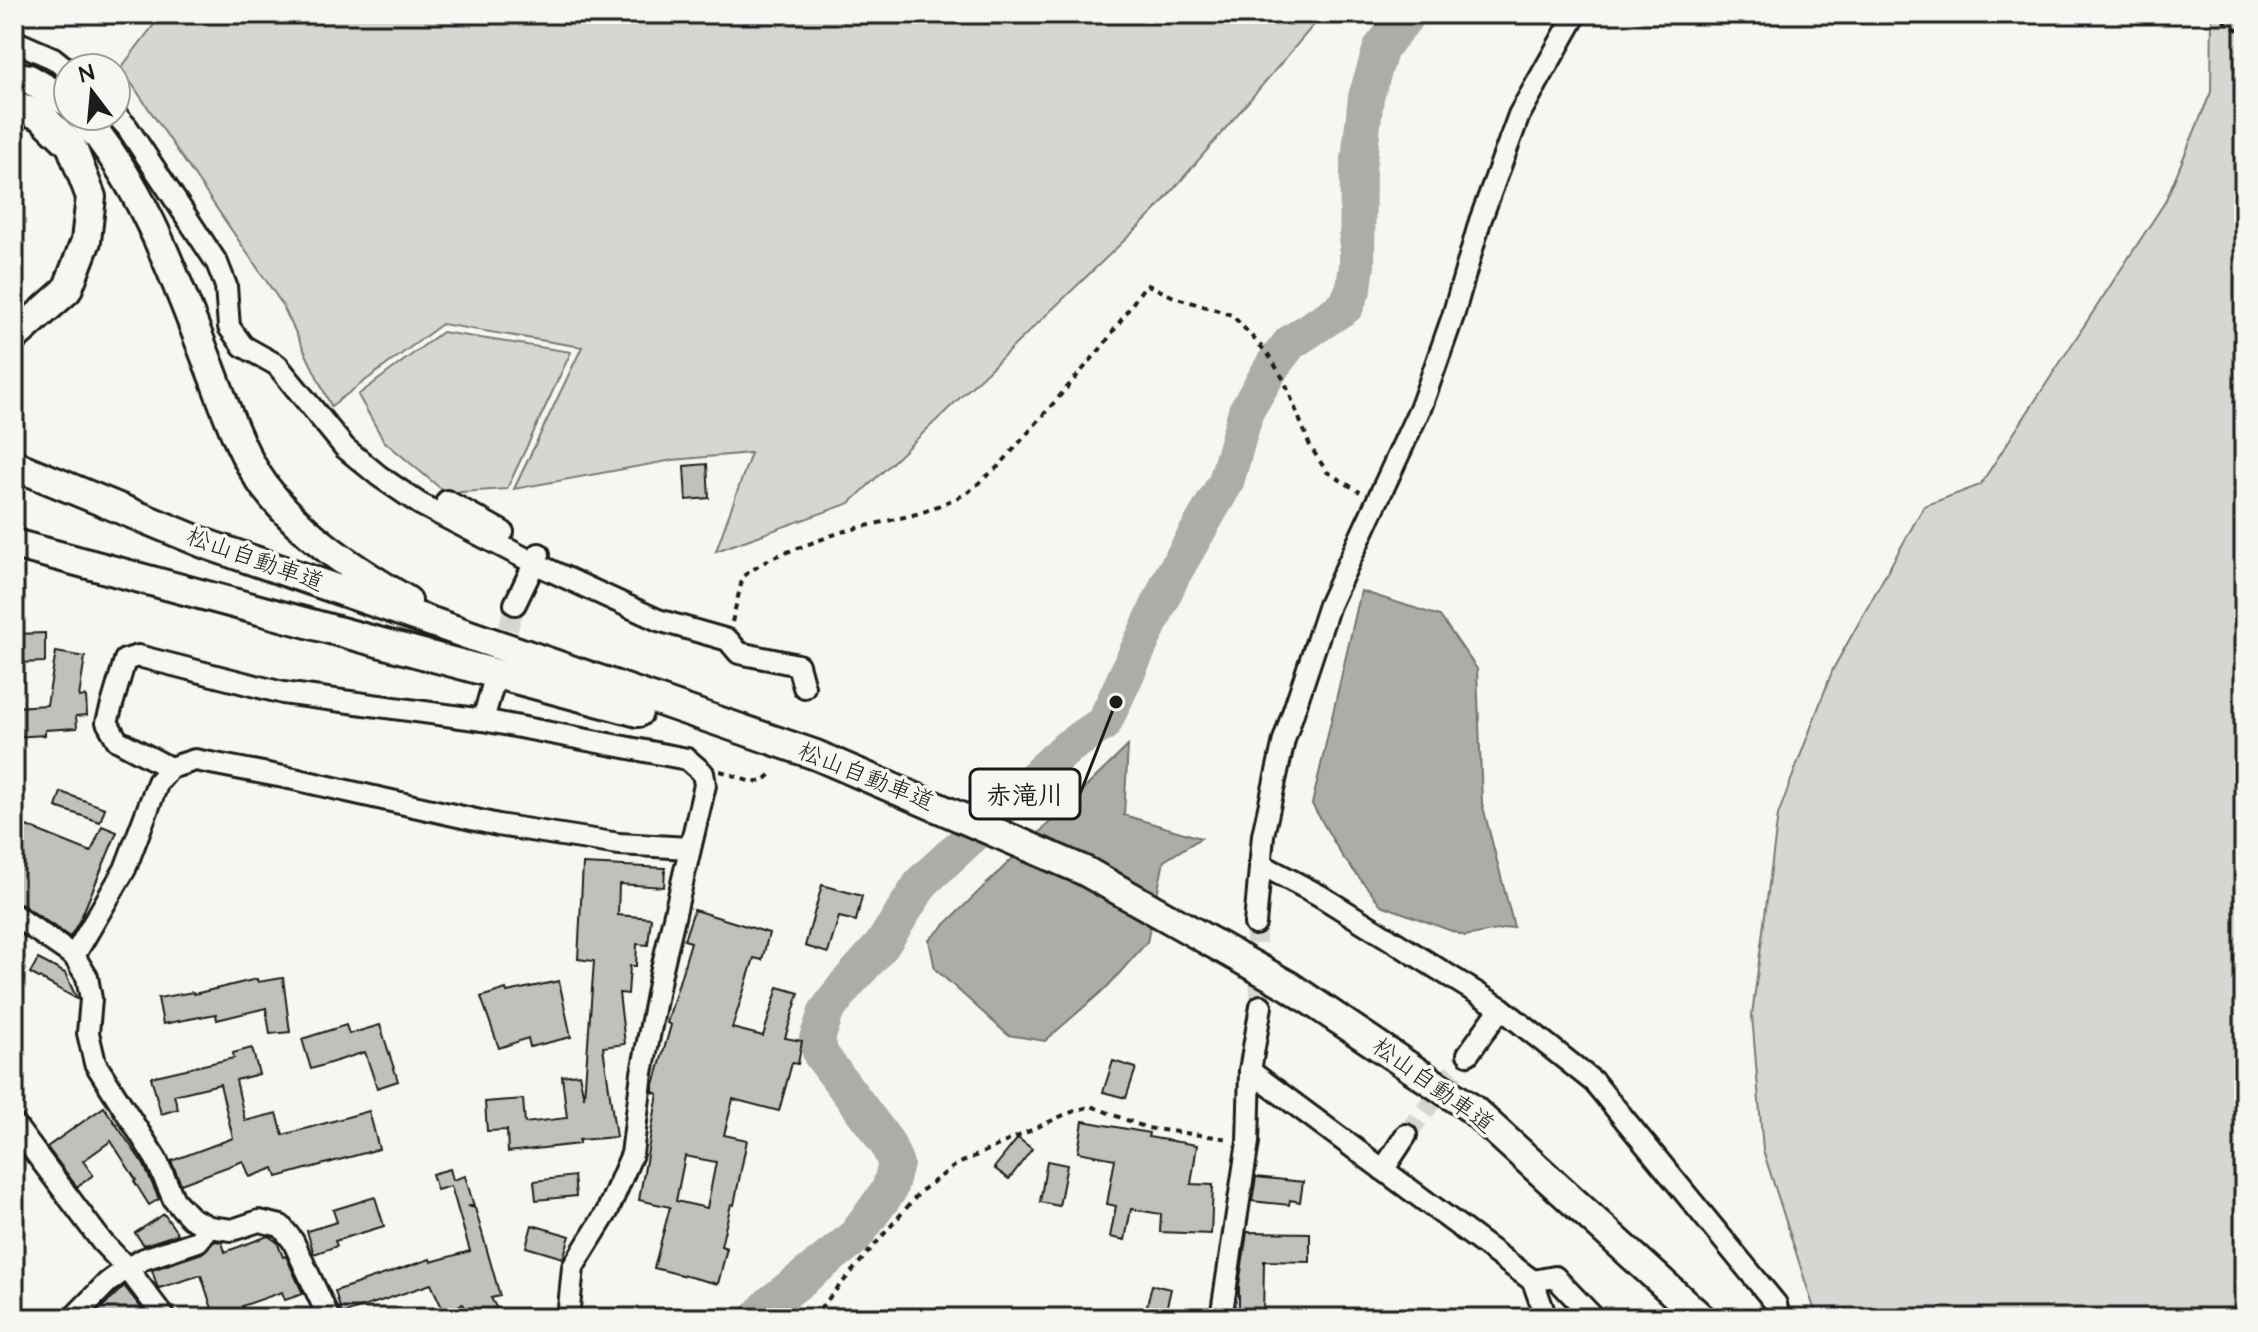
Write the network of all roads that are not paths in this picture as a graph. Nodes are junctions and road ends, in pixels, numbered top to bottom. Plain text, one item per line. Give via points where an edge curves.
1 (1576, 14) edge
2 (14, 41) edge
3 (52, 58) edge
4 (14, 76) edge
5 (52, 93) edge
6 (14, 105) edge
7 (96, 132) edge
8 (130, 132) edge
9 (14, 337) edge
10 (14, 465) edge
11 (447, 501) dead end
12 (14, 544) edge
13 (536, 564) junction
14 (515, 604) tunnel mouth
15 (458, 631) junction
16 (804, 687) dead end
17 (492, 688) dead end
18 (483, 720) junction
19 (839, 765) junction
20 (170, 768) junction
21 (689, 848) junction
22 (1260, 864) junction
23 (14, 915) edge
24 (1255, 924) tunnel mouth
25 (74, 956) junction
26 (1261, 1006) tunnel mouth
27 (1501, 1008) junction
28 (1468, 1054) tunnel mouth
29 (1250, 1071) junction
30 (14, 1124) edge
31 (1406, 1135) tunnel mouth
32 (1383, 1170) junction
33 (209, 1227) junction
34 (127, 1268) junction
35 (1533, 1281) junction
36 (73, 1318) edge
37 (165, 1318) edge
38 (329, 1318) edge
39 (568, 1318) edge
40 (1221, 1318) edge
41 (1546, 1318) edge
42 (1594, 1318) edge
43 (1701, 1318) edge
44 (1779, 1318) edge

1 - 22 street via 1519,115 1422,404 1329,605 1284,740
2 - 3 street
4 - 5 highway
6 - 9 highway via 41,116 71,145 91,197 86,241 67,290
7 - 15 highway via 151,227 235,432 265,486 311,537
8 - 13 street via 217,263 226,286 229,327 243,346 277,365 345,448 379,476 420,504
10 - 15 highway, 松山自動車道 via 206,544
11 - 13 street via 539,551
12 - 19 highway
13 - 14 street
13 - 16 street via 658,620 728,640 739,653 798,665
15 - 19 highway, 松山自動車道
17 - 18 street
18 - 20 street via 283,693 138,656 125,660 107,722 117,740
18 - 21 street via 687,759 703,773 705,785
19 - 43 highway, 松山自動車道 via 1085,871 1289,986 1472,1109
20 - 21 street via 195,760 498,825 619,844
20 - 25 street via 158,782 125,869
21 - 39 street via 642,1073 632,1154 607,1212 573,1267
22 - 24 street
22 - 27 street
23 - 25 street
25 - 33 street via 87,977 88,1033 95,1063 156,1159 174,1200
26 - 29 street
27 - 28 street
27 - 44 street via 1594,1082 1776,1304
29 - 32 street
29 - 40 street via 1248,1142
30 - 34 street
31 - 32 street
32 - 35 street
33 - 34 street via 198,1241
33 - 38 street via 232,1230 259,1221 281,1226
34 - 36 street
34 - 37 street
35 - 41 street
35 - 42 street via 1555,1277

